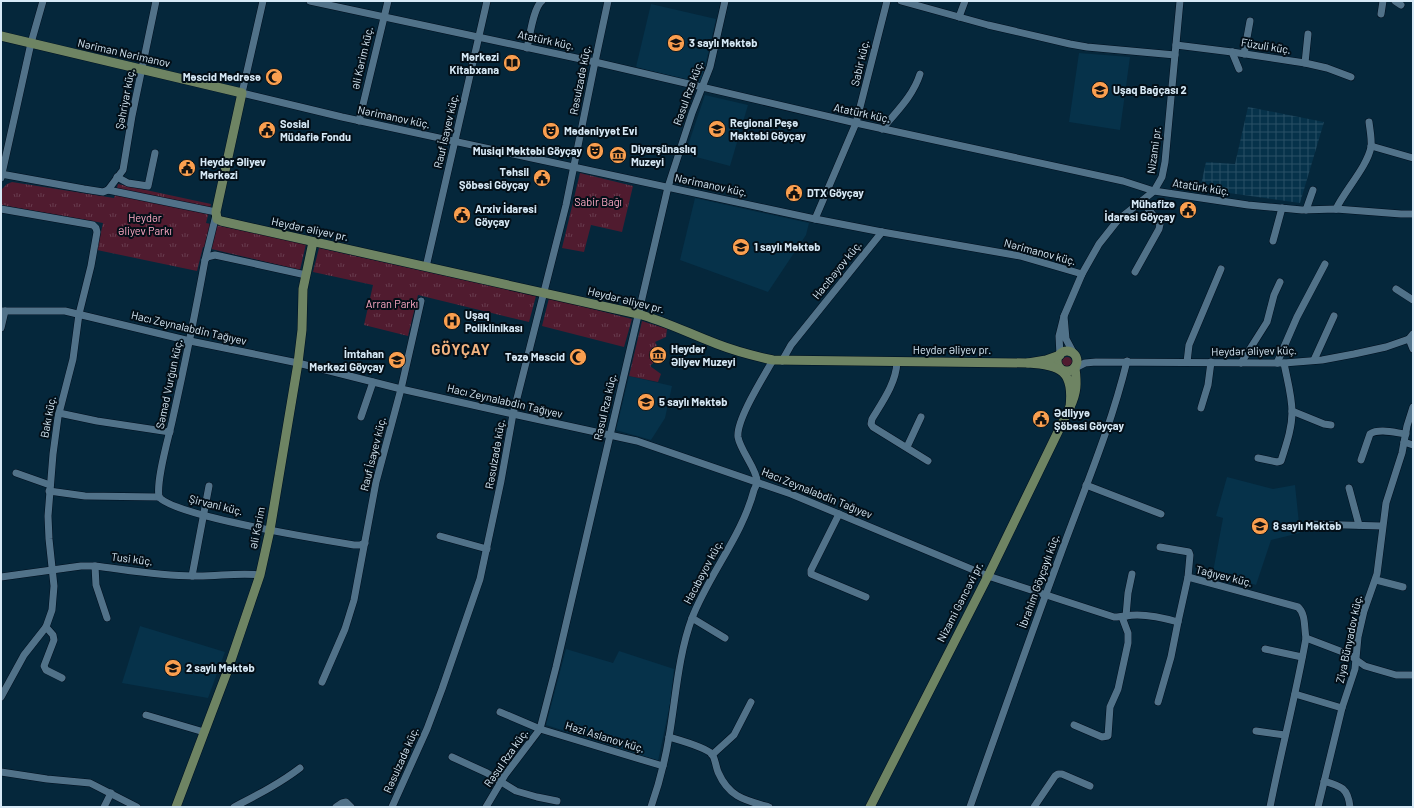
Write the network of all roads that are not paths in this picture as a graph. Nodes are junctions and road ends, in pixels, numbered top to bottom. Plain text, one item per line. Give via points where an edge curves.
1 (43, 1) edge
2 (156, 1) edge
3 (263, 1) edge
4 (310, 1) edge
5 (388, 1) edge
6 (487, 1) edge
7 (542, 1) edge
8 (608, 1) edge
9 (725, 1) edge
10 (887, 1) edge
11 (901, 1) edge
12 (965, 1) edge
13 (1180, 1) edge
14 (1383, 1) edge
15 (1381, 14) dead end
16 (383, 17) junction
17 (959, 17) junction
18 (1250, 20) dead end
19 (1308, 34) dead end
20 (1, 36) edge
21 (478, 37) junction
22 (31, 43) junction
23 (1176, 45) junction
24 (527, 48) junction
25 (1232, 52) junction
26 (1244, 54) junction
27 (1175, 55) junction
28 (594, 62) junction
29 (1305, 63) junction
30 (141, 69) junction
31 (1239, 69) dead end
32 (920, 74) dead end
33 (1351, 77) dead end
34 (703, 88) junction
35 (242, 93) junction
36 (358, 121) junction
37 (1369, 122) dead end
38 (856, 123) junction
39 (882, 129) junction
40 (455, 142) junction
41 (1371, 146) junction
42 (155, 154) dead end
43 (1413, 158) edge
44 (574, 167) junction
45 (1, 176) edge
46 (117, 177) junction
47 (668, 187) junction
48 (1313, 190) dead end
49 (106, 191) junction
50 (1154, 191) junction
51 (1142, 201) junction
52 (1282, 208) junction
53 (1, 209) edge
54 (1336, 209) junction
55 (1306, 210) junction
56 (1413, 214) edge
57 (218, 216) junction
58 (815, 219) junction
59 (882, 232) junction
60 (1273, 241) dead end
61 (313, 242) junction
62 (205, 260) junction
63 (1325, 264) dead end
64 (426, 267) junction
65 (1221, 269) dead end
66 (1135, 272) dead end
67 (1082, 274) junction
68 (306, 275) junction
69 (1280, 282) dead end
70 (1396, 289) dead end
71 (544, 294) junction
72 (1413, 300) edge
73 (421, 301) dead end
74 (3, 311) edge
75 (79, 314) junction
76 (638, 314) junction
77 (1064, 316) junction
78 (1334, 316) dead end
79 (1, 328) edge
80 (1411, 336) edge
81 (190, 341) junction
82 (1413, 349) edge
83 (1060, 355) junction
84 (1075, 355) junction
85 (1314, 360) junction
86 (778, 361) junction
87 (1127, 361) junction
88 (897, 362) junction
89 (1096, 362) junction
90 (1187, 362) junction
91 (1211, 362) junction
92 (298, 363) junction
93 (1028, 363) junction
94 (1241, 363) junction
95 (1280, 363) junction
96 (1074, 368) junction
97 (1060, 369) junction
98 (373, 382) junction
99 (401, 389) junction
100 (1070, 407) junction
101 (1413, 407) edge
102 (1201, 408) dead end
103 (1292, 411) junction
104 (59, 413) junction
105 (513, 414) junction
106 (361, 417) dead end
107 (920, 417) dead end
108 (1331, 425) dead end
109 (170, 432) junction
110 (610, 434) junction
111 (1406, 434) junction
112 (1404, 442) junction
113 (1413, 445) edge
114 (907, 447) junction
115 (1258, 458) dead end
116 (1361, 460) dead end
117 (928, 461) dead end
118 (16, 473) dead end
119 (757, 481) junction
120 (1086, 485) junction
121 (209, 486) dead end
122 (50, 488) junction
123 (1349, 488) dead end
124 (159, 497) junction
125 (204, 514) junction
126 (839, 514) junction
127 (1161, 514) dead end
128 (1308, 524) dead end
129 (1359, 525) junction
130 (1382, 526) junction
131 (270, 530) junction
132 (440, 536) dead end
133 (365, 543) junction
134 (1160, 548) dead end
135 (487, 549) junction
136 (94, 566) junction
137 (52, 571) junction
138 (1132, 574) dead end
139 (260, 575) junction
140 (192, 576) junction
141 (988, 576) junction
142 (1, 577) edge
143 (1188, 578) junction
144 (1376, 580) junction
145 (1403, 587) dead end
146 (1045, 596) junction
147 (866, 597) dead end
148 (1124, 616) junction
149 (106, 618) dead end
150 (692, 618) junction
151 (1178, 622) junction
152 (46, 627) junction
153 (725, 638) dead end
154 (1306, 638) junction
155 (1265, 649) dead end
156 (1302, 657) junction
157 (1357, 660) junction
158 (1413, 675) edge
159 (62, 678) dead end
160 (322, 682) dead end
161 (1295, 694) junction
162 (1, 697) edge
163 (751, 702) dead end
164 (1158, 702) dead end
165 (1342, 708) junction
166 (500, 712) dead end
167 (146, 716) dead end
168 (1074, 725) dead end
169 (540, 729) junction
170 (1256, 731) dead end
171 (204, 732) junction
172 (1285, 735) junction
173 (669, 737) junction
174 (712, 755) junction
175 (452, 757) dead end
176 (663, 766) junction
177 (300, 768) dead end
178 (1, 772) edge
179 (1324, 781) junction
180 (501, 782) junction
181 (1090, 786) dead end
182 (111, 793) junction
183 (557, 801) dead end
184 (104, 807) edge
185 (137, 807) edge
186 (176, 807) edge
187 (234, 807) edge
188 (336, 807) edge
189 (351, 807) edge
190 (392, 807) edge
191 (486, 807) edge
192 (651, 807) edge
193 (768, 807) edge
194 (870, 807) edge
195 (970, 807) edge
196 (1034, 807) edge
197 (1270, 807) edge
198 (1318, 807) edge
199 (1350, 807) edge

1 - 22 street
2 - 30 street, Şəhriyar küç.
3 - 35 street
4 - 16 street, Atatürk küç.
5 - 16 street, Əli Kərim küç.
6 - 21 street, Rauf İsayev küç.
7 - 24 street via 535,11
8 - 28 street, Rəsulzadə küç.
9 - 34 street, Rəsul Rza küç.
10 - 38 street, Sabir küç.
11 - 17 street
12 - 17 street
13 - 23 street, Nizami pr.
14 - 15 street
16 - 21 street, Atatürk küç.
16 - 36 street, Əli Kərim küç.
17 - 27 street via 1087,46
18 - 26 street
19 - 29 street
20 - 22 main road, Nəriman Nərimanov
21 - 24 street, Atatürk küç.
21 - 40 street, Rauf İsayev küç.
22 - 30 main road, Nəriman Nərimanov
22 - 45 street
23 - 25 street, Füzuli küç.
23 - 27 street, Nizami pr.
24 - 28 street, Atatürk küç.
25 - 26 street, Füzuli küç.
25 - 31 street
26 - 29 street, Füzuli küç.
27 - 50 street, Nizami pr. via 1165,162 1162,177
28 - 34 street, Atatürk küç.
28 - 44 street, Rəsulzadə küç.
29 - 33 street, Füzuli küç.
30 - 35 main road, Nəriman Nərimanov
30 - 46 street, Şəhriyar küç. via 125,164
32 - 39 street via 910,96
34 - 38 street, Atatürk küç.
34 - 47 street, Rəsul Rza küç. via 692,113
35 - 36 street, Nərimanov küç.
35 - 57 main road
36 - 40 street, Nərimanov küç.
37 - 41 street
38 - 39 street, Atatürk küç.
38 - 58 street, Sabir küç.
39 - 50 street, Atatürk küç. via 1123,181
40 - 44 street, Nərimanov küç.
40 - 64 street, Rauf İsayev küç.
41 - 43 street
41 - 54 street via 1357,176
42 - 46 street via 148,186 128,183
44 - 47 street, Nərimanov küç.
44 - 71 street, Rəsulzadə küç.
45 - 49 street
46 - 49 street, Şəhriyar küç.
47 - 58 street, Nərimanov küç.
47 - 76 street, Rəsul Rza küç.
48 - 55 street
49 - 57 street
50 - 51 street, Nizami pr.
50 - 52 street, Atatürk küç.
51 - 66 street via 1160,224
51 - 67 street, Nizami pr. via 1109,230
52 - 55 street, Atatürk küç.
52 - 60 street
53 - 75 street, Bakı küç. via 96,228
54 - 55 street, Atatürk küç.
54 - 56 street, Atatürk küç.
57 - 61 main road, Heydər Əliyev pr.
57 - 62 street, Səməd Vurğun küç.
58 - 59 street, Nərimanov küç.
59 - 67 street, Nərimanov küç. via 1020,256
59 - 86 street, Hacıbəyov küç.
61 - 64 main road, Heydər Əliyev pr.
61 - 68 main road, Əli Kərim
62 - 68 street via 214,255
62 - 81 street, Səməd Vurğun küç.
63 - 95 street via 1297,318
64 - 71 main road, Heydər Əliyev pr.
65 - 90 street via 1189,345
67 - 77 street, Nizami pr.
68 - 92 main road, Əli Kərim
69 - 94 street via 1267,322
70 - 72 street
71 - 76 main road, Heydər Əliyev pr.
71 - 105 street, Rəsulzadə küç.
73 - 99 street, Rauf İsayev küç.
74 - 75 street, Hacı Zeynalabdin Tağıyev via 53,310
74 - 79 street
75 - 81 street, Hacı Zeynalabdin Tağıyev
75 - 104 street, Bakı küç. via 73,359
76 - 86 main road, Heydər Əliyev pr. via 663,321 716,344
76 - 110 street, Rəsul Rza küç.
77 - 83 street, Nizami pr. via 1059,336
77 - 84 street via 1066,339
78 - 85 street
80 - 82 street
80 - 85 street, Heydər Əliyev küç. via 1386,347
81 - 92 street, Hacı Zeynalabdin Tağıyev
81 - 109 street, Səməd Vurğun küç.
83 - 84 main road via 1065,352
83 - 93 main road
83 - 97 main road via 1057,361
84 - 89 street
84 - 96 main road via 1077,364
85 - 95 street, Heydər Əliyev küç.
86 - 88 main road, Heydər Əliyev pr.
86 - 119 street, Hacıbəyov küç. via 751,400 738,430 740,443
87 - 89 street, Heydər Əliyev küç.
87 - 90 street, Heydər Əliyev küç.
87 - 120 street, İbrahim Göyçaylı küç. via 1110,420
88 - 93 main road, Heydər Əliyev pr.
88 - 114 street via 897,373 871,424
89 - 96 street via 1081,364
90 - 91 street, Heydər Əliyev küç.
91 - 94 street, Heydər Əliyev küç.
91 - 102 street
92 - 98 street, Hacı Zeynalabdin Tağıyev
92 - 131 main road, Əli Kərim
93 - 97 main road
94 - 95 street, Heydər Əliyev küç.
95 - 103 street
96 - 97 main road via 1069,371
96 - 100 main road, Nizami Gəncəvi pr. via 1077,387
97 - 100 main road via 1070,386
98 - 99 street, Hacı Zeynalabdin Tağıyev
98 - 106 street
99 - 105 street, Hacı Zeynalabdin Tağıyev
99 - 133 street, Rauf İsayev küç. via 376,482
100 - 141 main road, Nizami Gəncəvi pr.
101 - 111 street, Ziya Bünyadov küç.
103 - 108 street
103 - 115 street via 1290,430 1281,461
104 - 109 street
104 - 122 street, Bakı küç.
105 - 110 street, Hacı Zeynalabdin Tağıyev
105 - 135 street, Rəsulzadə küç.
107 - 114 street
109 - 124 street, Səməd Vurğun küç.
110 - 119 street, Hacı Zeynalabdin Tağıyev
110 - 169 street, Rəsul Rza küç.
111 - 112 street, Ziya Bünyadov küç.
111 - 116 street via 1381,431 1370,434
112 - 113 street
112 - 130 street, Ziya Bünyadov küç. via 1386,502
114 - 117 street
118 - 122 street
119 - 126 street, Hacı Zeynalabdin Tağıyev
119 - 150 street, Hacıbəyov küç. via 744,520 704,591
120 - 127 street
120 - 146 street, İbrahim Göyçaylı küç.
121 - 125 street
122 - 124 street via 85,496
122 - 137 street, Bakı küç. via 49,539
123 - 129 street
124 - 125 street, Şirvani küç. via 174,506
125 - 131 street, Şirvani küç.
125 - 140 street
126 - 141 street, Hacı Zeynalabdin Tağıyev
126 - 147 street via 811,574
128 - 129 street
129 - 130 street
130 - 144 street, Ziya Bünyadov küç.
131 - 133 street, Şirvani küç. via 354,545
131 - 139 main road, Əli Kərim
132 - 135 street
133 - 160 street, Rauf İsayev küç. via 349,616
134 - 143 street via 1189,552
135 - 190 street, Rəsulzadə küç. via 473,602 442,689
136 - 137 street, Tusi küç.
136 - 140 street, Tusi küç.
136 - 149 street via 96,585
137 - 142 street, Tusi küç.
137 - 152 street, Bakı küç. via 53,601
138 - 148 street
139 - 140 street, Tusi küç.
139 - 171 main road, Əli Kərim
141 - 146 street
141 - 194 main road, Nizami Gəncəvi pr.
143 - 151 street, Tağıyev küç.
143 - 154 street, Tağıyev küç. via 1298,607 1303,615
144 - 145 street
144 - 157 street, Ziya Bünyadov küç. via 1364,611 1358,637
146 - 148 street via 1114,617
146 - 195 street, İbrahim Göyçaylı küç.
148 - 151 street via 1149,616
148 - 168 street via 1128,644 1118,689 1110,707 1108,736 1102,737
150 - 153 street
150 - 173 street, Hacıbəyov küç. via 679,666
151 - 164 street, Tağıyev küç.
152 - 159 street via 54,640 44,666 46,670
152 - 162 street, Bakı küç. via 24,655
154 - 156 street
154 - 157 street
155 - 156 street
156 - 161 street
157 - 158 street via 1366,666 1396,676
157 - 165 street, Ziya Bünyadov küç.
161 - 165 street
161 - 172 street
163 - 174 street via 734,735
165 - 179 street, Ziya Bünyadov küç.
166 - 169 street, Həzi Aslanov küç.
167 - 171 street
169 - 176 street, Həzi Aslanov küç.
169 - 180 street, Rəsul Rza küç.
170 - 172 street
171 - 186 main road, Əli Kərim
172 - 197 street
173 - 174 street via 706,750
173 - 176 street, Hacıbəyov küç.
174 - 193 street via 723,782 735,795
175 - 180 street
176 - 192 street, Hacıbəyov küç.
177 - 187 street via 266,791
178 - 182 street via 90,783
179 - 198 street, Ziya Bünyadov küç.
179 - 199 street via 1339,785 1345,790
180 - 183 street via 516,791
180 - 191 street, Rəsul Rza küç.
181 - 196 street via 1058,774
182 - 184 street
182 - 185 street
188 - 189 street via 346,802

